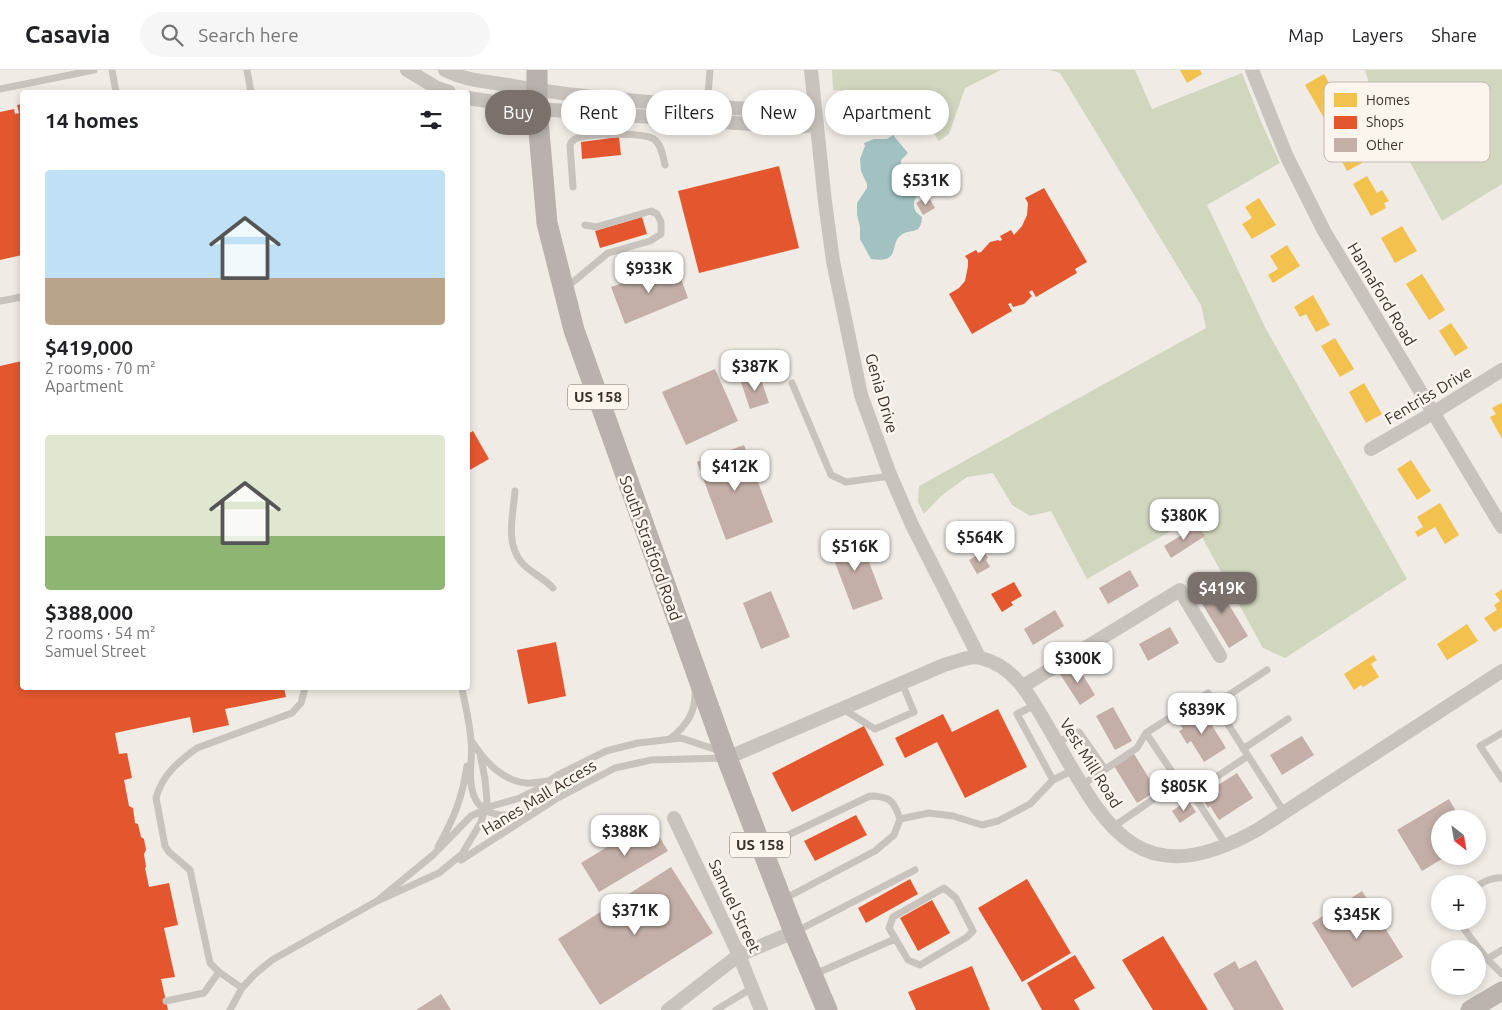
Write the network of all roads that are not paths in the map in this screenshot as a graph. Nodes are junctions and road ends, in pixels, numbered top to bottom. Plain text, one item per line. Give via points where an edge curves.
1 (94, 70) edge
2 (112, 70) edge
3 (247, 70) edge
4 (407, 70) edge
5 (445, 70) edge
6 (710, 70) edge
7 (811, 70) edge
8 (1252, 70) edge
9 (0, 89) edge
10 (537, 89) edge
11 (116, 90) edge
12 (251, 90) edge
13 (443, 90) edge
14 (708, 90) edge
15 (470, 98) edge
16 (646, 101) edge
17 (732, 108) edge
18 (646, 110) edge
19 (816, 117) junction
20 (732, 123) edge
21 (665, 165) dead end
22 (573, 187) dead end
23 (585, 225) dead end
24 (573, 282) dead end
25 (20, 296) edge
26 (0, 301) edge
27 (1502, 370) edge
28 (792, 383) dead end
29 (1434, 413) junction
30 (1371, 450) dead end
31 (890, 476) junction
32 (515, 491) dead end
33 (1502, 527) edge
34 (553, 588) dead end
35 (1220, 656) dead end
36 (979, 657) junction
37 (694, 668) junction
38 (1267, 670) dead end
39 (1502, 672) edge
40 (902, 683) junction
41 (1023, 686) junction
42 (304, 690) edge
43 (462, 690) edge
44 (1215, 704) junction
45 (1035, 705) junction
46 (842, 709) junction
47 (1288, 719) dead end
48 (1502, 732) edge
49 (1146, 733) junction
50 (670, 740) junction
51 (472, 741) junction
52 (1058, 742) junction
53 (1243, 749) junction
54 (480, 754) junction
55 (1248, 756) junction
56 (726, 758) junction
57 (1105, 769) junction
58 (1073, 770) junction
59 (1502, 779) edge
60 (550, 780) junction
61 (1053, 780) junction
62 (1082, 785) junction
63 (556, 799) junction
64 (483, 809) junction
65 (1284, 812) junction
66 (674, 818) dead end
67 (900, 819) junction
68 (1112, 828) junction
69 (1226, 846) junction
70 (762, 848) junction
71 (433, 855) junction
72 (915, 870) dead end
73 (439, 873) junction
74 (1502, 878) edge
75 (1486, 882) edge
76 (782, 900) junction
77 (376, 901) junction
78 (1465, 930) edge
79 (794, 932) junction
80 (894, 938) junction
81 (1502, 950) edge
82 (738, 954) junction
83 (1487, 959) junction
84 (219, 972) junction
85 (1502, 974) edge
86 (812, 975) junction
87 (242, 988) junction
88 (752, 988) junction
89 (1502, 991) edge
90 (166, 1001) dead end
91 (230, 1010) edge
92 (668, 1010) edge
93 (716, 1010) edge
94 (761, 1010) edge
95 (827, 1010) edge
96 (1470, 1010) edge

1 - 9 lane
2 - 11 lane
3 - 12 lane
4 - 13 street
5 - 10 street via 477,82
6 - 14 lane
7 - 19 street, Genia Drive
8 - 29 street, Hannaford Road via 1311,206
10 - 15 street
10 - 16 street
10 - 18 street
10 - 37 main road, South Stratford Road / US 158 via 547,223 574,330
17 - 19 street via 794,112
19 - 20 street via 792,127
19 - 31 street, Genia Drive via 833,261 861,395
21 - 22 lane via 657,141 645,135 627,133 576,138 570,145
23 - 24 lane via 596,227 651,211 661,222 661,234 650,241 608,253
25 - 26 lane
27 - 29 street, Fentriss Drive
28 - 31 lane via 831,475 846,482
29 - 30 street, Fentriss Drive
29 - 33 street, Hannaford Road
31 - 36 street, Genia Drive
32 - 34 lane via 510,537 516,553 523,564
35 - 41 street via 1180,590
36 - 40 street via 944,666
36 - 41 street, Vest Mill Road via 1006,670
37 - 50 lane via 695,696 690,716 685,727
37 - 56 main road, South Stratford Road / US 158
38 - 44 lane
39 - 65 street, Vest Mill Road
40 - 46 street
40 - 46 lane via 914,712 875,729
41 - 45 street, Vest Mill Road
42 - 84 lane via 301,703 292,713 197,748 172,769 158,790 156,798 165,846 190,870 209,959
43 - 51 lane
44 - 49 lane via 1208,693
44 - 53 lane
45 - 52 street, Vest Mill Road
45 - 61 lane via 1017,714
46 - 56 street
47 - 53 lane
48 - 59 lane via 1480,746
49 - 57 lane via 1137,748
49 - 68 lane via 1172,772 1174,783
50 - 56 lane, Hanes Mall Access via 681,738 716,750
50 - 60 lane, Hanes Mall Access via 606,751
51 - 54 lane
51 - 64 lane via 473,796
51 - 71 lane via 458,808
52 - 57 lane via 1079,732
52 - 58 street, Vest Mill Road
53 - 55 lane
54 - 60 lane via 510,780 527,783
54 - 64 lane via 487,801
55 - 65 lane
55 - 69 lane via 1192,794
56 - 63 lane, Hanes Mall Access via 633,763 615,768
56 - 70 main road, South Stratford Road / US 158
57 - 62 lane
58 - 61 lane
58 - 62 street, Vest Mill Road
60 - 64 lane, Hanes Mall Access via 520,798
61 - 67 lane via 1030,804 998,821 982,825 929,813
62 - 68 street, Vest Mill Road
63 - 64 lane via 511,814 491,814
63 - 73 lane, Hanes Mall Access
64 - 71 lane via 471,816
64 - 73 lane via 480,822 462,854
65 - 69 street, Vest Mill Road
66 - 82 street, Samuel Street
67 - 70 lane via 895,804 883,796 870,796
67 - 76 lane via 894,835 875,851
68 - 69 street, Vest Mill Road via 1125,839 1156,854 1196,856
70 - 76 main road, South Stratford Road / US 158
71 - 77 lane
72 - 79 lane
73 - 77 lane
74 - 75 lane
76 - 79 main road, South Stratford Road / US 158
77 - 87 lane via 272,960
78 - 83 lane
79 - 82 street
79 - 86 main road, South Stratford Road / US 158
80 - 80 lane via 908,960 920,965 967,937 973,930 956,898 944,888 893,917 889,928
80 - 86 lane
81 - 83 lane
82 - 88 street, Samuel Street
82 - 92 street
83 - 85 lane
84 - 87 lane
84 - 90 lane via 204,993
86 - 95 main road, South Stratford Road / US 158
87 - 91 lane
88 - 93 lane
88 - 94 street, Samuel Street
89 - 96 street

